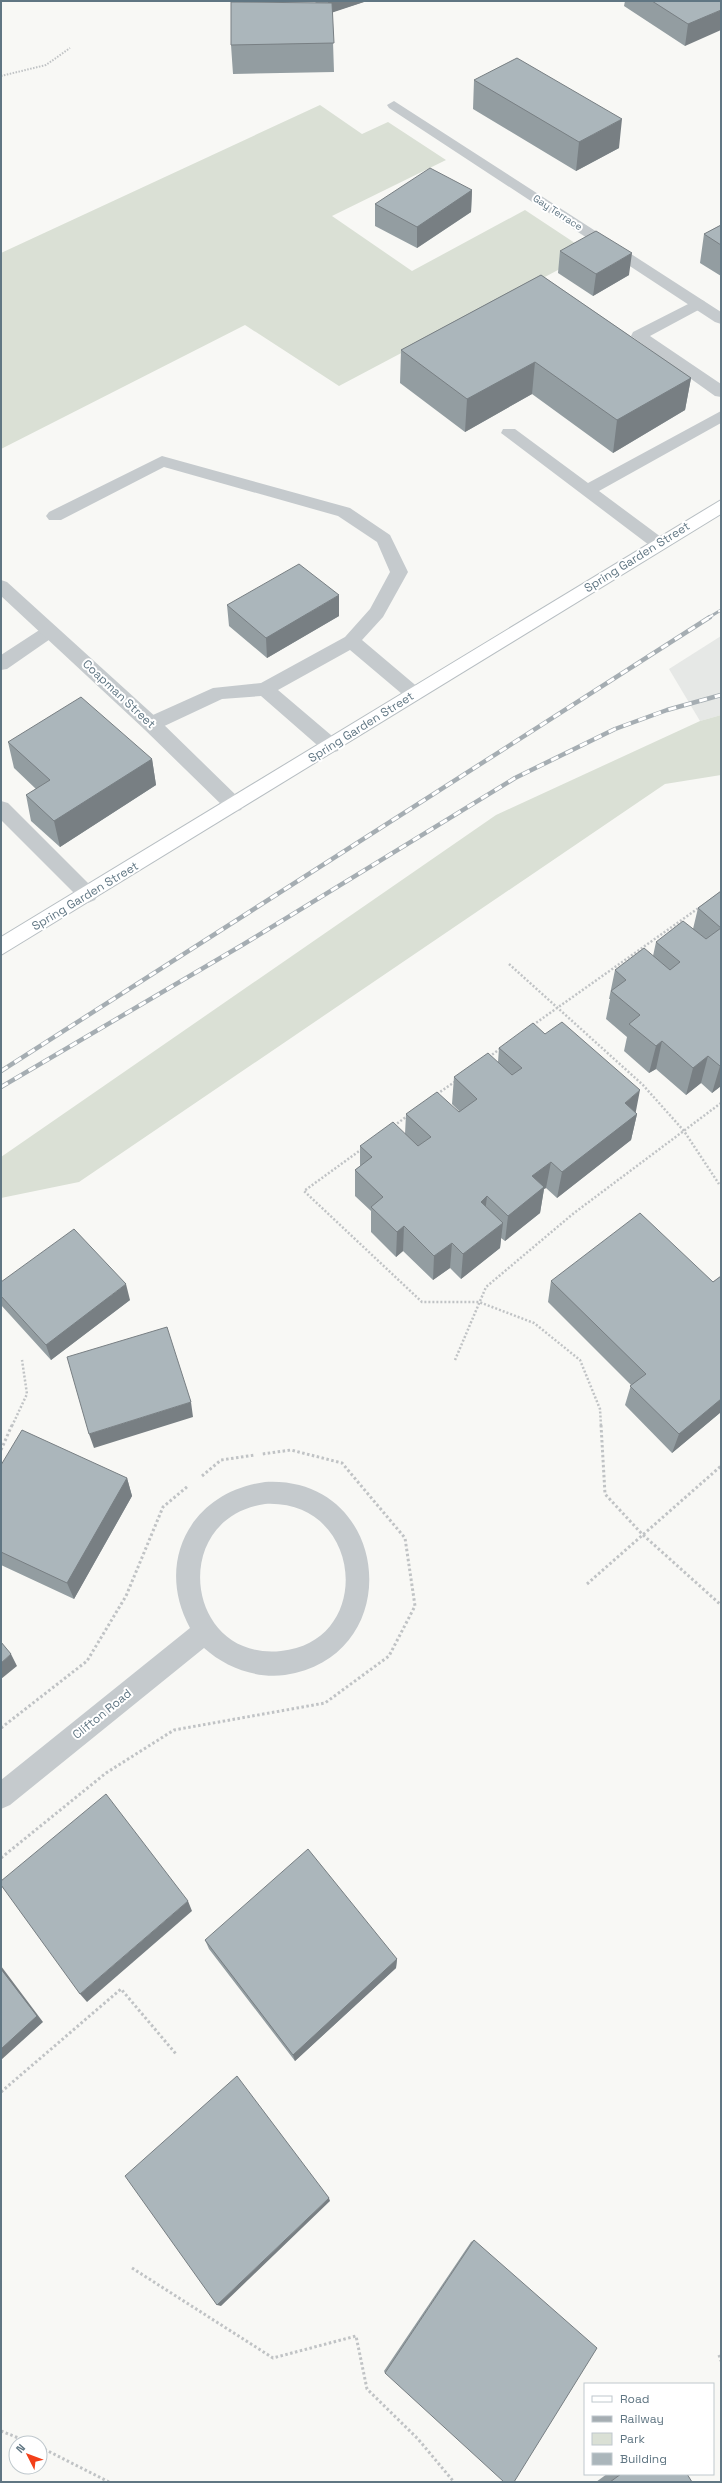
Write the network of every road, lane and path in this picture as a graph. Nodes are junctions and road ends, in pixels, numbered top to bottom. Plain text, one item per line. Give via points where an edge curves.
1 (70, 48) dead end
2 (1, 76) edge
3 (394, 105) dead end
4 (698, 304) junction
5 (721, 319) edge
6 (721, 392) edge
7 (721, 416) edge
8 (509, 433) dead end
9 (587, 491) junction
10 (721, 506) edge
11 (55, 516) dead end
12 (659, 544) junction
13 (1, 586) edge
14 (50, 631) junction
15 (351, 640) junction
16 (1, 664) edge
17 (265, 689) junction
18 (414, 694) junction
19 (152, 724) junction
20 (331, 746) junction
21 (234, 806) junction
22 (1, 808) edge
23 (88, 895) junction
24 (701, 906) edge
25 (3, 942) edge
26 (509, 964) dead end
27 (558, 1006) junction
28 (526, 1030) edge
29 (507, 1043) edge
30 (482, 1062) edge
31 (457, 1080) edge
32 (431, 1098) edge
33 (721, 1103) edge
34 (412, 1112) edge
35 (387, 1131) edge
36 (684, 1131) junction
37 (368, 1144) edge
38 (719, 1184) dead end
39 (479, 1302) junction
40 (22, 1360) dead end
41 (455, 1360) dead end
42 (1, 1450) edge
43 (721, 1466) edge
44 (642, 1534) junction
45 (587, 1584) dead end
46 (721, 1605) edge
47 (203, 1633) junction
48 (1, 1796) edge
49 (176, 2054) dead end
50 (1, 2092) edge
51 (132, 2268) dead end
52 (719, 2355) dead end
53 (721, 2361) edge
54 (48, 2452) edge
55 (109, 2482) edge
56 (454, 2482) edge

1 - 2 path via 55,61 40,69
3 - 4 street, Gay Terrace
4 - 5 street, Gay Terrace
4 - 6 street via 639,336
7 - 9 street
8 - 9 street
9 - 12 street
10 - 12 main road, Spring Garden Street
11 - 15 street via 162,461 344,512 384,539 398,572 377,613
12 - 18 main road, Spring Garden Street
13 - 14 street, Coapman Street
14 - 16 street
14 - 19 street, Coapman Street
15 - 17 street
15 - 18 street
17 - 19 street via 220,693
17 - 20 street
18 - 20 main road, Spring Garden Street
19 - 21 street, Coapman Street
20 - 21 main road, Spring Garden Street
21 - 23 main road, Spring Garden Street
22 - 23 street
23 - 25 main road, Spring Garden Street
24 - 27 path
26 - 27 path
27 - 28 path
27 - 36 path via 643,1085
29 - 30 path
31 - 32 path
33 - 36 path
34 - 35 path
36 - 38 path
36 - 39 path via 568,1218 486,1287
37 - 39 path via 304,1190 422,1302
39 - 41 path
39 - 44 path via 534,1323 580,1360 600,1409 605,1494
40 - 42 path via 26,1394
43 - 44 path
44 - 45 path
44 - 46 path
47 - 47 street via 225,1650 244,1658 279,1662 307,1656 331,1641 350,1620 360,1594 361,1567 356,1548 339,1520 315,1503 287,1495 257,1496 229,1506 206,1525 190,1550 184,1578 189,1607
47 - 48 street, Clifton Road
49 - 50 path via 121,1989
51 - 56 path via 273,2358 356,2336 367,2389 418,2439
52 - 53 path
54 - 55 path

